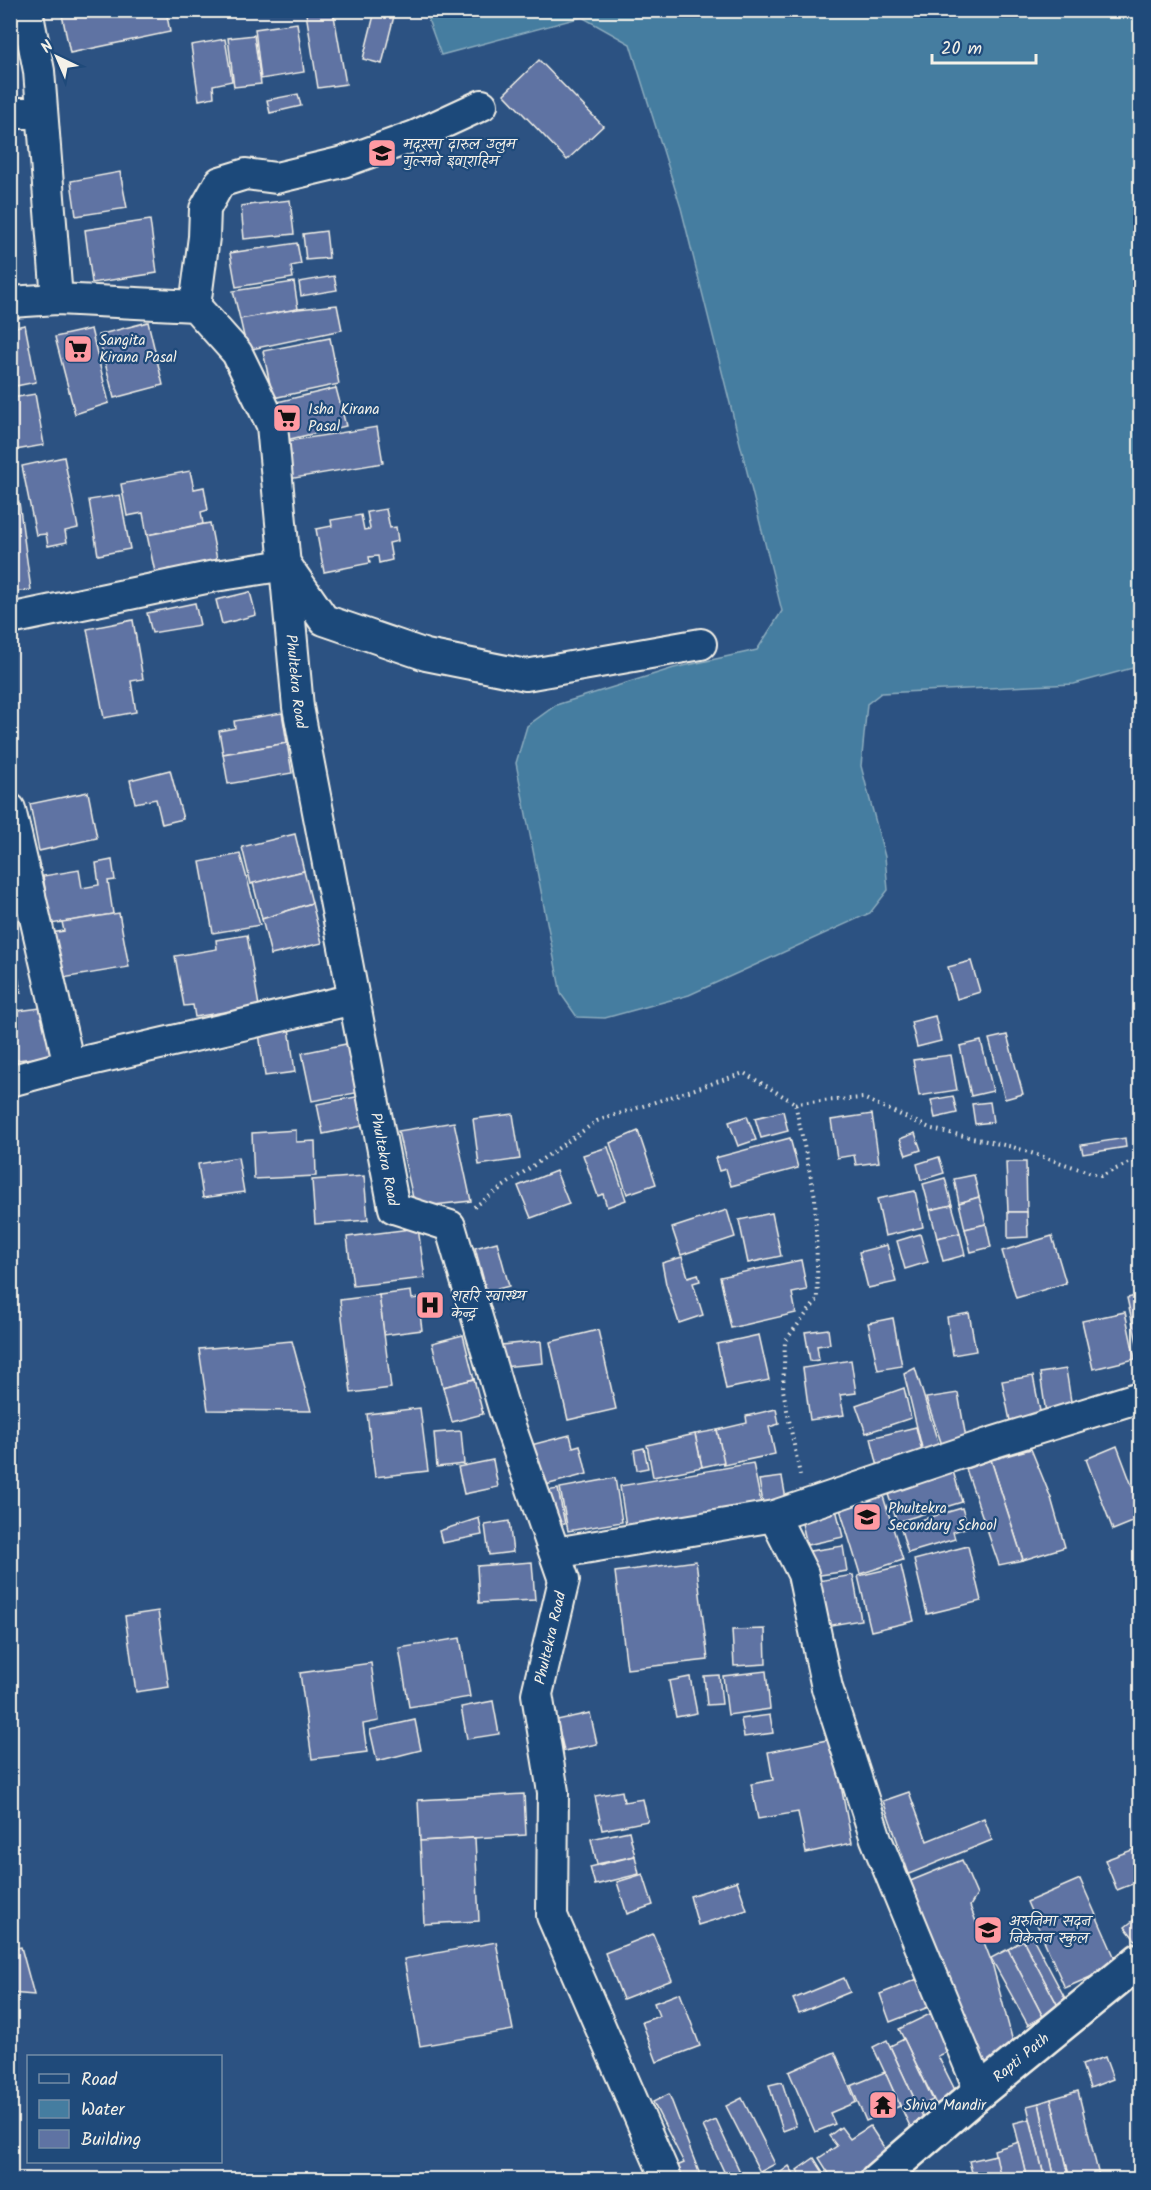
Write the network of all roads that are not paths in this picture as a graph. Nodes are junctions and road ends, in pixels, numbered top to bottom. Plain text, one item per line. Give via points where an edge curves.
1 (27, 10) edge
2 (482, 105) dead end
3 (10, 113) edge
4 (42, 113) junction
5 (57, 299) junction
6 (10, 302) edge
7 (195, 306) junction
8 (286, 565) junction
9 (10, 619) edge
10 (701, 644) dead end
11 (10, 809) edge
12 (354, 999) junction
13 (69, 1065) junction
14 (10, 1081) edge
15 (1140, 1397) edge
16 (774, 1516) junction
17 (555, 1553) junction
18 (1140, 1960) edge
19 (980, 2091) junction
20 (667, 2180) edge
21 (877, 2180) edge

1 - 4 street via 39,70
2 - 7 street via 415,136 343,162 276,178 246,174 220,182 205,209
3 - 4 street
4 - 5 street
5 - 6 street
5 - 7 street
7 - 8 street, Phultekra Road via 237,353 272,425
8 - 9 street
8 - 10 street via 324,620 426,655 526,675
8 - 12 street, Phultekra Road via 298,707
11 - 13 street
12 - 13 street
12 - 17 street, Phultekra Road via 394,1208 450,1226 504,1409
13 - 14 street
15 - 16 street
16 - 17 street
16 - 19 street via 803,1574 827,1688 876,1839
17 - 20 street, Phultekra Road via 564,1580 537,1694 553,1792 552,1916
18 - 19 main road, Rapti Path
19 - 21 main road, Rapti Path

